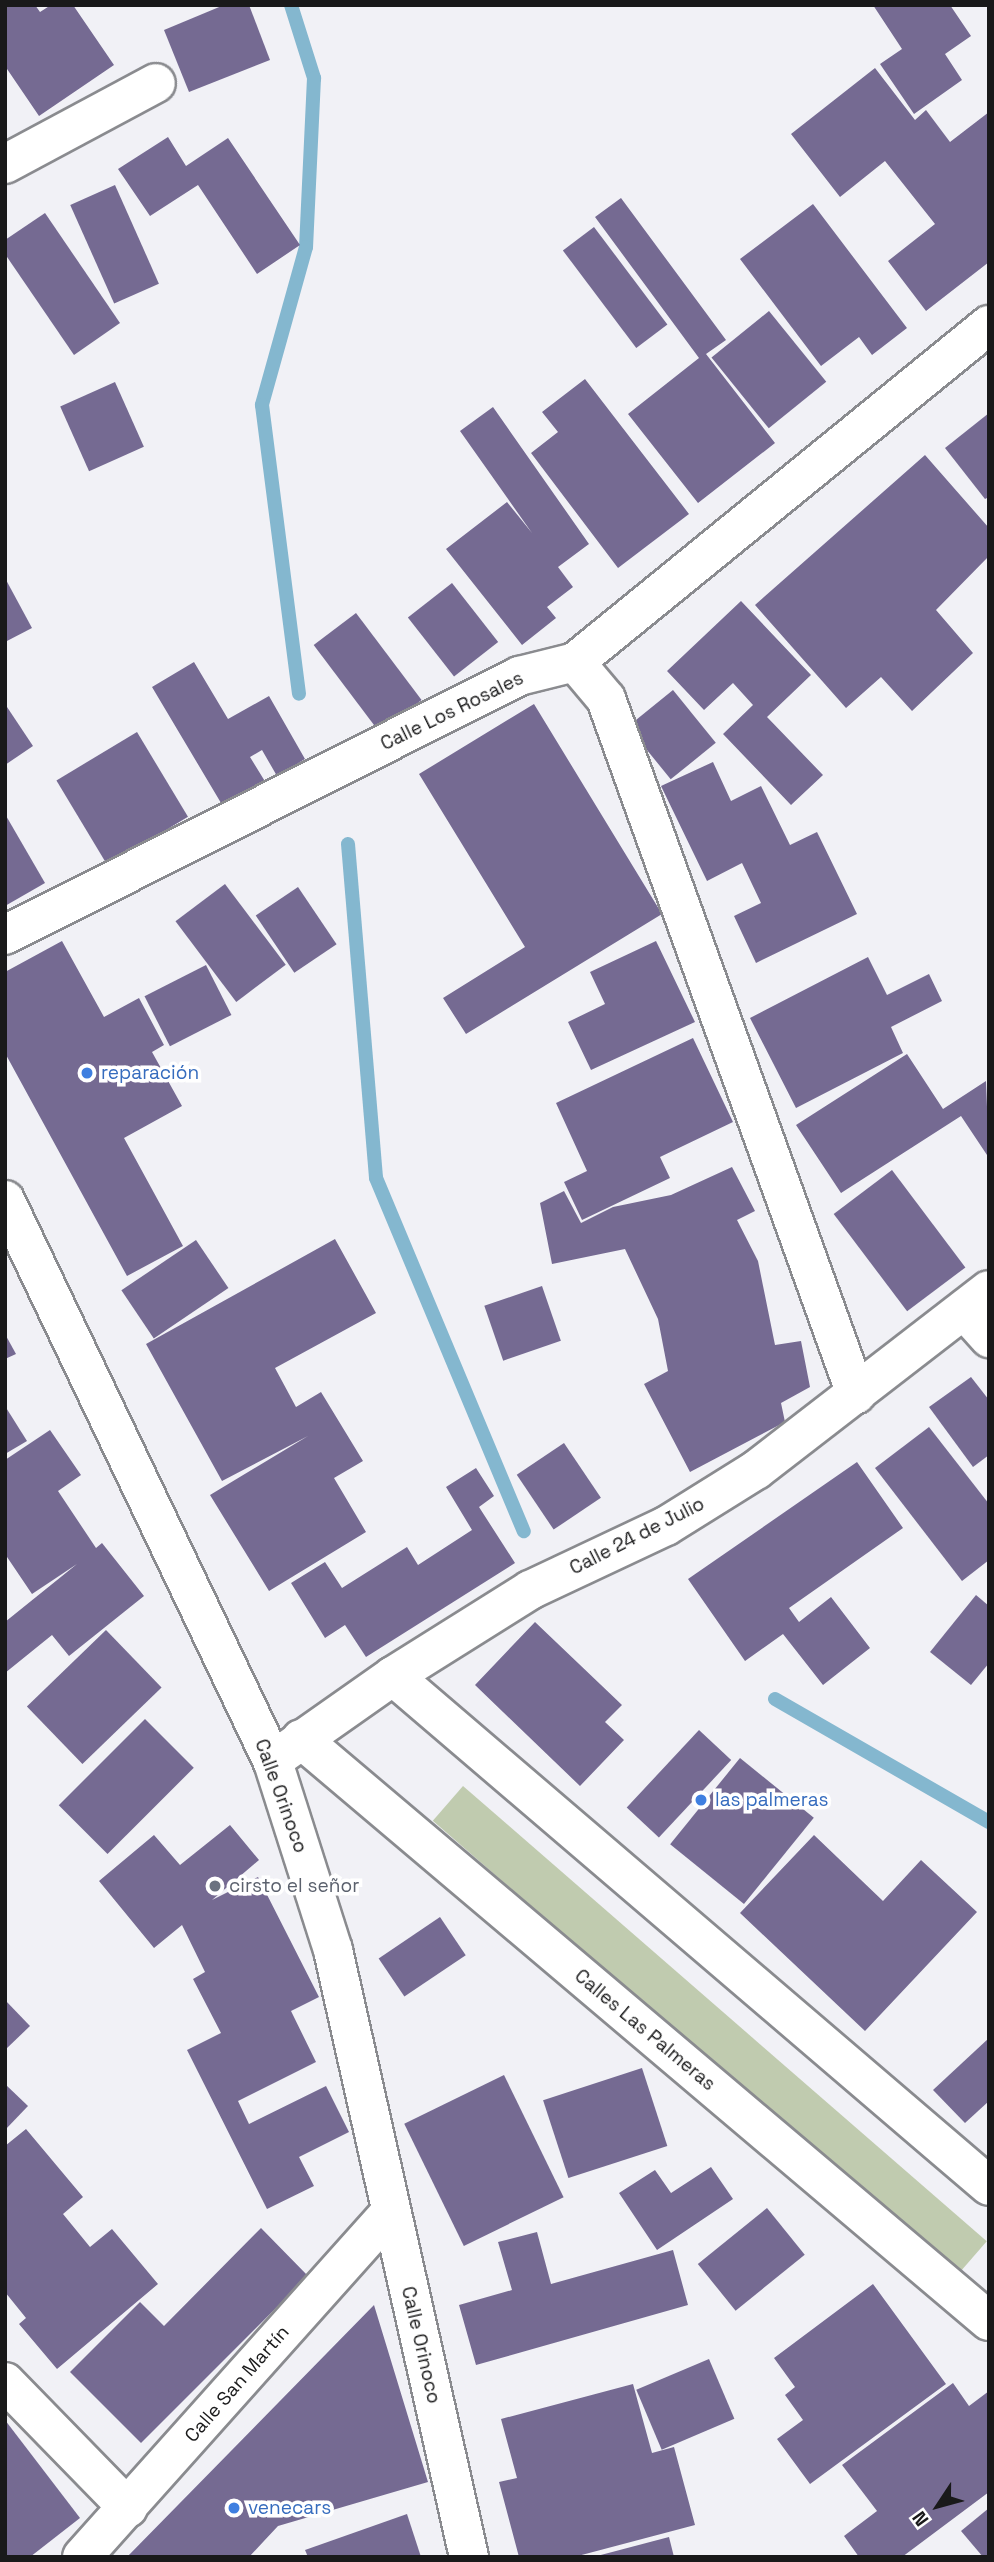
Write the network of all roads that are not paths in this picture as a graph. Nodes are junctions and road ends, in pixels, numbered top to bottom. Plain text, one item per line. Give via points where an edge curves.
1 (156, 83) dead end
2 (5, 164) edge
3 (989, 325) edge
4 (575, 662) junction
5 (5, 935) edge
6 (5, 1200) edge
7 (976, 1300) edge
8 (989, 1338) edge
9 (856, 1394) junction
10 (393, 1676) junction
11 (287, 1750) junction
12 (989, 2186) edge
13 (391, 2211) junction
14 (989, 2321) edge
15 (5, 2382) edge
16 (128, 2508) junction
17 (82, 2557) edge
18 (469, 2557) edge

1 - 2 street
3 - 4 street, Calle Los Rosales
4 - 5 street, Calle Los Rosales via 519,676
4 - 9 street via 606,699
6 - 11 street, Calle Orinoco
7 - 8 street
7 - 9 street, Calle 24 de Julio
9 - 10 street, Calle 24 de Julio via 756,1471 666,1526 530,1590
10 - 11 street, Calle 24 de Julio
10 - 12 street
11 - 13 street, Calle Orinoco
11 - 14 street, Calles Las Palmeras
13 - 16 street, Calle San Martín
13 - 18 street, Calle Orinoco
15 - 16 street
16 - 17 street, Calle San Martín

